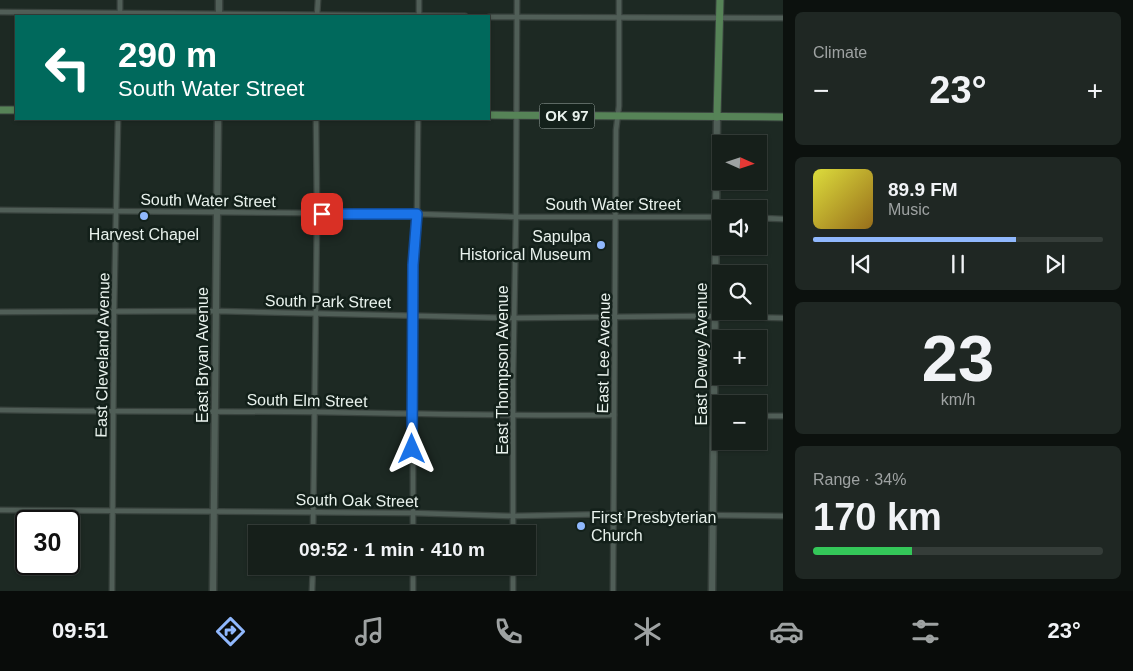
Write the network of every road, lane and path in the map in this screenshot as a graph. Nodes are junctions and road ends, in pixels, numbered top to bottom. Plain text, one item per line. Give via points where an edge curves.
1 (120, 0) edge
2 (219, 0) edge
3 (318, 0) edge
4 (419, 0) edge
5 (517, 0) edge
6 (619, 0) edge
7 (720, 0) edge
8 (0, 12) edge
9 (120, 14) edge
10 (219, 15) edge
11 (317, 15) edge
12 (419, 15) edge
13 (619, 16) junction
14 (490, 17) edge
15 (518, 17) junction
16 (720, 17) junction
17 (783, 18) edge
18 (0, 110) edge
19 (15, 110) edge
20 (490, 116) edge
21 (516, 116) junction
22 (618, 116) junction
23 (717, 117) junction
24 (783, 117) edge
25 (118, 120) edge
26 (218, 120) edge
27 (316, 120) edge
28 (418, 120) edge
29 (718, 200) edge
30 (0, 210) edge
31 (117, 211) junction
32 (218, 212) junction
33 (317, 214) junction
34 (417, 214) junction
35 (617, 216) junction
36 (516, 217) junction
37 (712, 217) edge
38 (767, 218) edge
39 (783, 219) edge
40 (0, 312) edge
41 (114, 312) junction
42 (216, 312) junction
43 (315, 313) junction
44 (413, 315) junction
45 (614, 316) junction
46 (712, 316) edge
47 (514, 318) junction
48 (767, 318) edge
49 (783, 318) edge
50 (715, 320) edge
51 (717, 395) edge
52 (0, 410) edge
53 (113, 412) junction
54 (215, 412) junction
55 (314, 412) junction
56 (412, 414) junction
57 (614, 415) junction
58 (513, 416) junction
59 (767, 416) edge
60 (783, 416) edge
61 (716, 450) edge
62 (0, 510) edge
63 (214, 511) junction
64 (112, 512) junction
65 (314, 512) junction
66 (413, 513) junction
67 (613, 514) junction
68 (713, 515) junction
69 (513, 516) junction
70 (783, 516) edge
71 (313, 525) edge
72 (413, 525) edge
73 (513, 525) edge
74 (313, 575) edge
75 (413, 575) edge
76 (513, 575) edge
77 (112, 591) edge
78 (213, 591) edge
79 (312, 591) edge
80 (413, 591) edge
81 (513, 591) edge
82 (613, 591) edge
83 (712, 591) edge

1 - 9 street
2 - 10 street
3 - 11 street
4 - 12 street
5 - 15 street, East Thompson Avenue
6 - 13 street, East Lee Avenue
7 - 16 main road
8 - 9 street
9 - 10 street
10 - 11 street
13 - 15 street
13 - 16 street
13 - 22 street, East Lee Avenue
14 - 15 street
15 - 21 street, East Thompson Avenue
16 - 17 street
16 - 23 main road
18 - 19 main road
20 - 21 main road, OK 97
21 - 22 main road, OK 97
21 - 36 street, East Thompson Avenue
22 - 23 main road, OK 97
22 - 35 street, East Lee Avenue
23 - 24 main road, OK 97
23 - 29 street, East Dewey Avenue
25 - 31 street, East Cleveland Avenue
26 - 32 street, East Bryan Avenue
27 - 33 street
28 - 34 street
30 - 31 street, South Water Street
31 - 32 street, South Water Street
31 - 41 street, East Cleveland Avenue
32 - 33 street, South Water Street
32 - 42 street, East Bryan Avenue
33 - 34 street, South Water Street
33 - 43 street
34 - 36 street, South Water Street
34 - 44 street
35 - 36 street, South Water Street
35 - 37 street, South Water Street
35 - 45 street, East Lee Avenue
36 - 47 street, East Thompson Avenue
38 - 39 street
40 - 41 street, South Park Street
41 - 42 street, South Park Street
41 - 53 street, East Cleveland Avenue
42 - 43 street, South Park Street
42 - 54 street, East Bryan Avenue
43 - 44 street, South Park Street
43 - 55 street
44 - 47 street, South Park Street
44 - 56 street
45 - 46 street, South Park Street
45 - 47 street, South Park Street
45 - 57 street, East Lee Avenue
47 - 58 street, East Thompson Avenue
48 - 49 street, South Park Street
50 - 51 street, East Dewey Avenue
52 - 53 street, South Elm Street
53 - 54 street, South Elm Street
53 - 64 street, East Cleveland Avenue
54 - 55 street, South Elm Street
54 - 63 street, East Bryan Avenue
55 - 56 street, South Elm Street
55 - 65 street
56 - 58 street, South Elm Street
56 - 66 street
57 - 58 street, South Elm Street
57 - 67 street, East Lee Avenue
58 - 69 street, East Thompson Avenue
59 - 60 street
61 - 68 street, East Dewey Avenue
62 - 64 street, South Oak Street
63 - 64 street, South Oak Street
63 - 65 street, South Oak Street
63 - 78 street, East Bryan Avenue
64 - 77 street, East Cleveland Avenue
65 - 66 street, South Oak Street
65 - 71 street
66 - 69 street, South Oak Street
66 - 72 street
67 - 68 street, South Oak Street
67 - 69 street, South Oak Street
67 - 82 street, East Lee Avenue
68 - 70 street, South Oak Street
68 - 83 street, East Dewey Avenue
69 - 73 street, East Thompson Avenue
74 - 79 street
75 - 80 street
76 - 81 street

